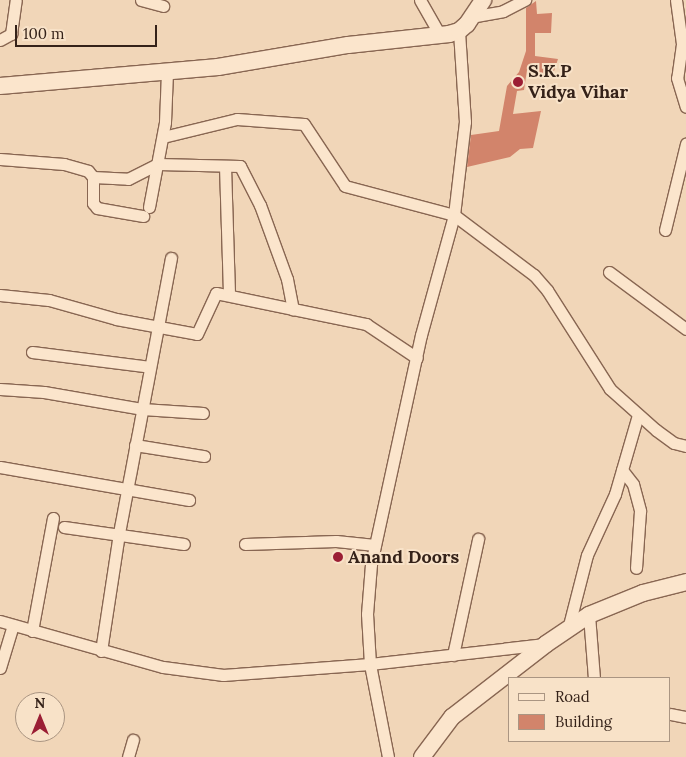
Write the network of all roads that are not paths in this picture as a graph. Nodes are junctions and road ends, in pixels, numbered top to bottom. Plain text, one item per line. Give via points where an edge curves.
1 (16, 0) edge
2 (141, 0) edge
3 (420, 0) edge
4 (484, 0) edge
5 (525, 0) edge
6 (676, 0) edge
7 (164, 6) dead end
8 (476, 16) junction
9 (460, 31) junction
10 (440, 35) junction
11 (0, 40) edge
12 (167, 72) junction
13 (0, 86) edge
14 (686, 107) edge
15 (163, 138) junction
16 (686, 144) edge
17 (0, 159) edge
18 (158, 164) junction
19 (225, 166) junction
20 (94, 177) junction
21 (454, 215) junction
22 (665, 230) dead end
23 (171, 258) dead end
24 (609, 272) dead end
25 (229, 294) junction
26 (0, 295) edge
27 (293, 309) junction
28 (158, 326) junction
29 (686, 329) edge
30 (32, 352) dead end
31 (416, 358) junction
32 (150, 367) junction
33 (0, 389) edge
34 (142, 409) junction
35 (204, 413) dead end
36 (638, 414) junction
37 (135, 445) junction
38 (686, 446) edge
39 (204, 456) dead end
40 (0, 467) edge
41 (622, 470) junction
42 (127, 489) junction
43 (189, 500) dead end
44 (53, 518) dead end
45 (64, 527) dead end
46 (119, 533) junction
47 (478, 540) dead end
48 (184, 544) dead end
49 (245, 544) dead end
50 (375, 545) junction
51 (636, 568) dead end
52 (686, 582) edge
53 (589, 615) junction
54 (0, 621) edge
55 (13, 625) junction
56 (568, 629) junction
57 (32, 631) junction
58 (546, 644) junction
59 (101, 652) junction
60 (453, 655) junction
61 (370, 664) junction
62 (0, 668) edge
63 (594, 677) edge
64 (671, 714) edge
65 (686, 717) edge
66 (133, 740) dead end
67 (128, 757) edge
68 (388, 757) edge
69 (422, 757) edge

1 - 11 street via 11,34
2 - 7 street
3 - 10 street
4 - 8 main road
5 - 8 street via 503,11
6 - 14 street via 682,44 677,78
8 - 9 main road
9 - 10 main road
9 - 21 street via 465,122
10 - 12 main road
12 - 13 main road
12 - 15 street
15 - 18 street
15 - 21 street via 237,119 304,124 345,186
16 - 22 street
17 - 20 street via 64,164 88,171
18 - 19 street
18 - 20 street via 128,179
18 - 20 street via 146,212 97,208 93,203
19 - 25 street
19 - 27 street via 240,166 257,200 287,279
21 - 31 street
21 - 36 street via 534,275 610,389
23 - 28 street
24 - 29 street
25 - 27 street
25 - 28 street via 216,293 198,334
26 - 28 street via 49,300 116,319
27 - 31 street via 366,324
28 - 32 street
30 - 32 street
31 - 50 street
32 - 34 street
33 - 34 street via 44,392
34 - 35 street
34 - 37 street
36 - 38 street via 674,443
36 - 41 street
37 - 39 street
37 - 42 street
40 - 42 street
41 - 51 street via 633,484 640,511
41 - 56 street via 615,494 587,555
42 - 43 street
42 - 46 street
44 - 57 street
45 - 46 street
46 - 48 street
46 - 59 street
47 - 60 street
49 - 50 street via 336,541
50 - 61 street via 367,614
52 - 53 main road
53 - 56 main road
53 - 63 street
54 - 55 street
55 - 57 street
55 - 62 street
56 - 58 main road
57 - 59 street
58 - 60 street
58 - 69 main road via 452,717
59 - 61 street via 163,667 223,675
60 - 61 street
61 - 68 street
64 - 65 street
66 - 67 street

